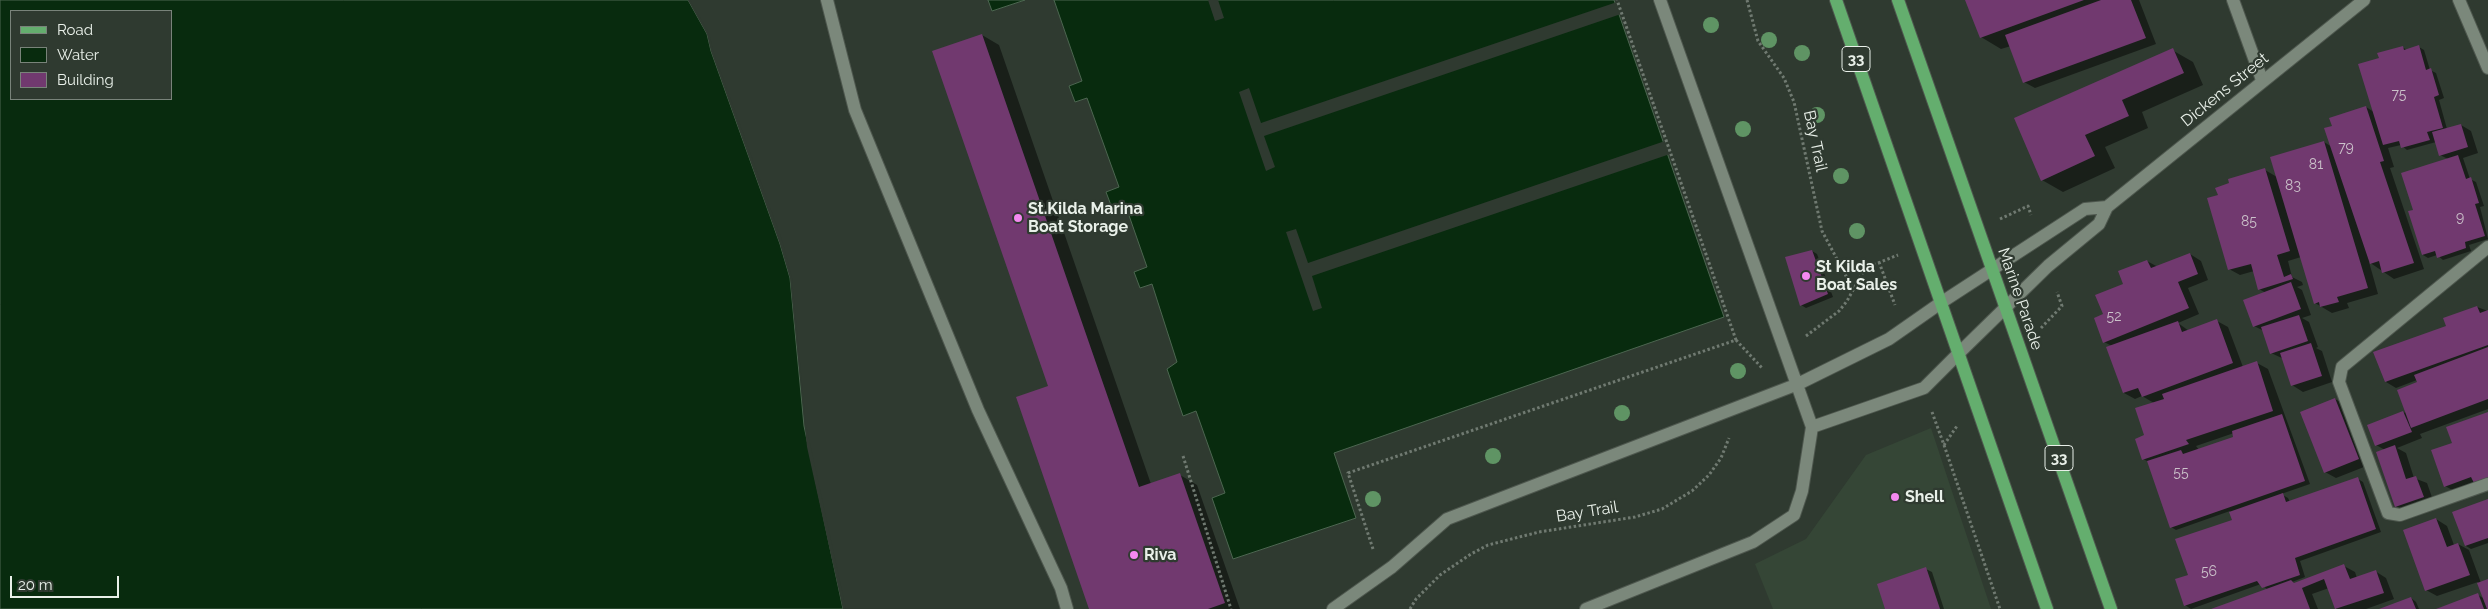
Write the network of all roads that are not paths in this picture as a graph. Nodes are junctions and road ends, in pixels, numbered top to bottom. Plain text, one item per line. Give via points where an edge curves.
1 (827, 0) edge
2 (1660, 0) edge
3 (1836, 0) edge
4 (1898, 0) edge
5 (2233, 0) edge
6 (2364, 0) edge
7 (2459, 0) edge
8 (2488, 68) edge
9 (2262, 80) junction
10 (2107, 206) junction
11 (2488, 247) edge
12 (1992, 268) junction
13 (1942, 302) junction
14 (2006, 307) junction
15 (1959, 353) junction
16 (1798, 384) junction
17 (1812, 427) junction
18 (2488, 484) edge
19 (1067, 609) edge
20 (1333, 609) edge
21 (1586, 609) edge
22 (2047, 609) edge
23 (2111, 609) edge

1 - 19 street via 855,110 978,410 1062,588
2 - 16 street
3 - 13 main road, 33
4 - 12 main road, Marine Parade / 33
5 - 9 street
6 - 9 street, Dickens Street
7 - 8 street
9 - 10 street, Dickens Street
10 - 12 street via 2085,208
10 - 14 street, Dickens Street via 2099,224 2048,266
11 - 18 street via 2342,367 2340,382 2388,513 2400,515
12 - 13 street
12 - 14 main road, Marine Parade / 33
13 - 15 main road, 33
13 - 16 street via 1894,335
14 - 15 street, Dickens Street
14 - 23 main road, Marine Parade / 33
15 - 17 street, Dickens Street via 1924,388
15 - 22 main road, 33
16 - 17 street
16 - 20 street via 1447,519 1382,574
17 - 21 street via 1802,491 1794,515 1753,542

